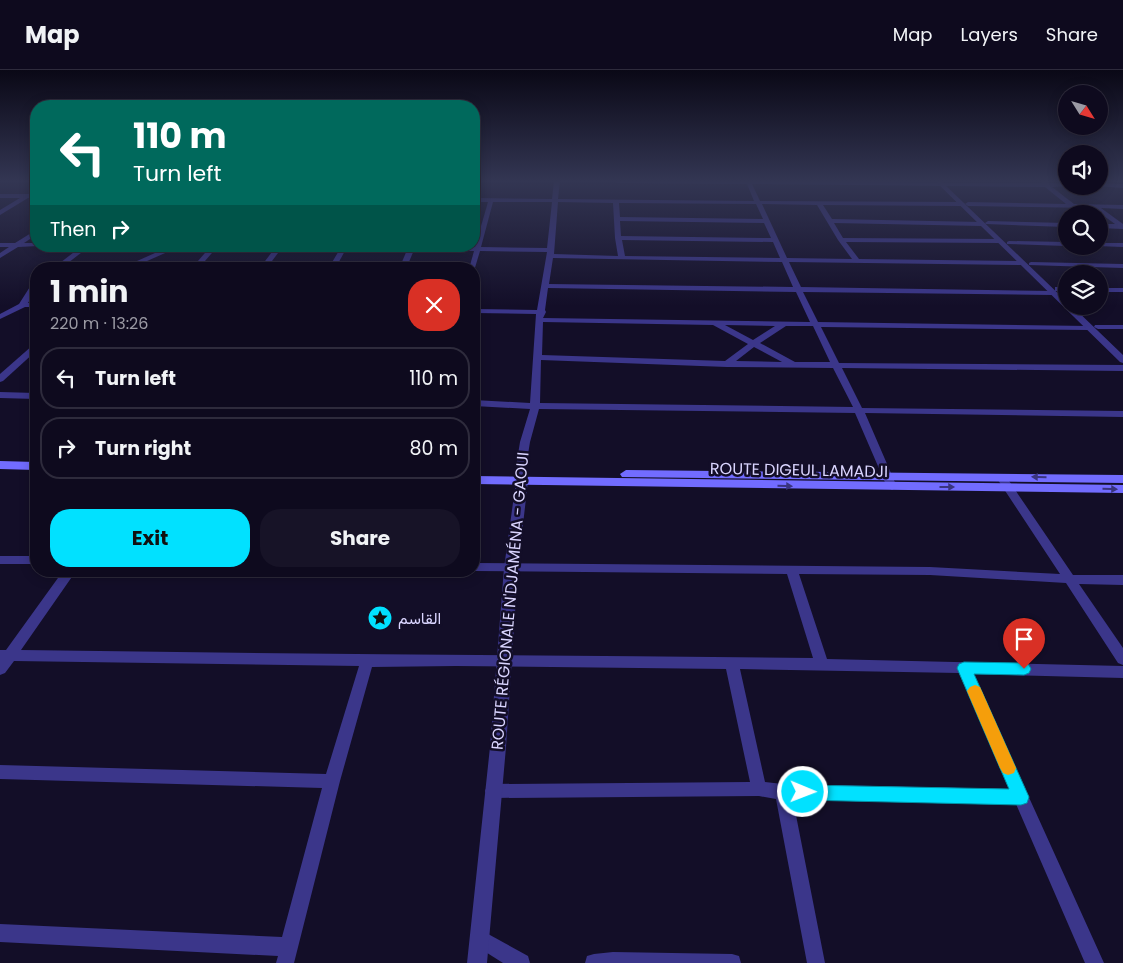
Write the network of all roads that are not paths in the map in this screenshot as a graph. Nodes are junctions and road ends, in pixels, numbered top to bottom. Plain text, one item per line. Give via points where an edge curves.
1 (485, 223) edge
2 (554, 223) edge
3 (617, 223) edge
4 (768, 223) edge
5 (830, 223) edge
6 (916, 223) edge
7 (985, 224) junction
8 (1058, 225) edge
9 (1108, 226) edge
10 (1122, 227) edge
11 (30, 236) edge
12 (618, 238) junction
13 (776, 240) junction
14 (841, 240) junction
15 (1000, 241) junction
16 (480, 242) edge
17 (1009, 243) junction
18 (1058, 244) edge
19 (0, 245) edge
20 (1108, 245) edge
21 (1123, 245) edge
22 (16, 246) junction
23 (30, 246) edge
24 (480, 250) edge
25 (79, 252) edge
26 (163, 252) edge
27 (210, 252) edge
28 (276, 252) edge
29 (551, 253) junction
30 (0, 256) edge
31 (622, 258) junction
32 (785, 260) junction
33 (857, 261) junction
34 (65, 262) edge
35 (139, 262) edge
36 (200, 262) edge
37 (268, 262) edge
38 (1027, 263) junction
39 (1123, 266) edge
40 (545, 286) junction
41 (798, 290) junction
42 (1108, 290) edge
43 (1123, 290) edge
44 (1056, 291) junction
45 (1058, 294) edge
46 (30, 304) edge
47 (480, 311) edge
48 (0, 315) edge
49 (1079, 315) edge
50 (1084, 315) edge
51 (540, 316) junction
52 (712, 322) junction
53 (785, 323) junction
54 (816, 324) junction
55 (1094, 327) junction
56 (1123, 328) edge
57 (754, 343) junction
58 (1123, 351) edge
59 (30, 352) edge
60 (537, 357) junction
61 (1123, 360) edge
62 (727, 364) junction
63 (792, 364) junction
64 (836, 365) junction
65 (1123, 368) edge
66 (0, 379) edge
67 (0, 395) edge
68 (30, 396) edge
69 (480, 403) edge
70 (535, 406) junction
71 (859, 410) junction
72 (1123, 414) edge
73 (0, 465) edge
74 (30, 468) edge
75 (30, 468) edge
76 (0, 470) edge
77 (480, 473) edge
78 (521, 477) junction
79 (1001, 477) junction
80 (1123, 478) edge
81 (480, 480) edge
82 (889, 482) junction
83 (1009, 487) junction
84 (1123, 489) edge
85 (0, 560) edge
86 (30, 560) edge
87 (480, 567) edge
88 (511, 568) junction
89 (792, 570) junction
90 (65, 577) edge
91 (1070, 579) junction
92 (1123, 580) edge
93 (5, 655) edge
94 (1123, 659) edge
95 (368, 661) junction
96 (504, 661) junction
97 (732, 664) junction
98 (822, 664) junction
99 (964, 668) junction
100 (0, 669) edge
101 (1123, 672) edge
102 (0, 772) edge
103 (332, 781) junction
104 (759, 789) junction
105 (493, 791) junction
106 (783, 792) junction
107 (1021, 797) junction
108 (0, 933) edge
109 (479, 938) junction
110 (287, 955) edge
111 (477, 963) edge
112 (521, 963) edge
113 (594, 963) edge
114 (732, 963) edge
115 (816, 963) edge
116 (1095, 963) edge

1 - 16 street
2 - 29 street, ROUTE RÉGIONALE N'DJAMÉNA - GAOUI
3 - 12 street
4 - 13 street
5 - 14 street
6 - 7 street
7 - 8 street
7 - 15 street
7 - 17 street
9 - 10 street
11 - 22 street
12 - 13 street
12 - 31 street
13 - 32 street
14 - 15 street
14 - 33 street
15 - 38 street
17 - 18 street
17 - 38 street
19 - 22 street
20 - 21 street
22 - 23 street
22 - 30 street
24 - 29 street
25 - 34 street
26 - 35 street
27 - 36 street
28 - 37 street
29 - 31 street
29 - 40 street, ROUTE RÉGIONALE N'DJAMÉNA - GAOUI
31 - 32 street
32 - 33 street
32 - 41 street
33 - 38 street
38 - 39 street
38 - 44 street
40 - 41 street
40 - 51 street, ROUTE RÉGIONALE N'DJAMÉNA - GAOUI
41 - 44 street
41 - 54 street
42 - 43 street
44 - 45 street
46 - 48 street
47 - 51 street
49 - 55 street
50 - 55 street
51 - 52 street
51 - 60 street, ROUTE RÉGIONALE N'DJAMÉNA - GAOUI
52 - 53 street
52 - 57 street
53 - 54 street
53 - 57 street
54 - 55 street
54 - 64 street
55 - 56 street
55 - 58 street
55 - 61 street
57 - 62 street
57 - 63 street
59 - 66 street
60 - 62 street
60 - 70 street, ROUTE RÉGIONALE N'DJAMÉNA - GAOUI
62 - 63 street
63 - 64 street
64 - 65 street
64 - 71 street
67 - 68 street
69 - 70 street
70 - 71 street
70 - 78 street, ROUTE RÉGIONALE N'DJAMÉNA - GAOUI via 525,442
71 - 72 street
71 - 82 street
73 - 74 main road
75 - 76 main road
77 - 78 main road, ROUTE DIGEUL LAMADJI
78 - 81 main road, ROUTE DIGEUL LAMADJI
78 - 82 main road, ROUTE DIGEUL LAMADJI
78 - 88 street, ROUTE RÉGIONALE N'DJAMÉNA - GAOUI
80 -> 79 main road, ROUTE DIGEUL LAMADJI
79 - 82 main road, ROUTE DIGEUL LAMADJI
79 - 83 street
82 -> 83 main road, ROUTE DIGEUL LAMADJI
83 -> 84 main road, ROUTE DIGEUL LAMADJI
83 - 91 street
85 - 86 street
87 - 88 street
88 - 89 street
88 - 96 street, ROUTE RÉGIONALE N'DJAMÉNA - GAOUI
89 - 91 street
89 - 98 street
90 - 93 street
91 - 92 street
91 - 94 street
93 - 95 street
93 - 100 street
95 - 96 street
95 - 103 street
96 - 97 street
96 - 105 street, ROUTE RÉGIONALE N'DJAMÉNA - GAOUI
97 - 98 street
97 - 104 street
98 - 99 street
99 - 101 street
99 - 107 street
102 - 103 street
103 - 110 street
104 - 105 street
104 - 106 street
105 - 109 street, ROUTE RÉGIONALE N'DJAMÉNA - GAOUI
106 - 107 street
106 - 115 street
107 - 116 street
108 - 110 street
109 - 111 street, ROUTE RÉGIONALE N'DJAMÉNA - GAOUI
109 - 112 street
113 - 114 street

